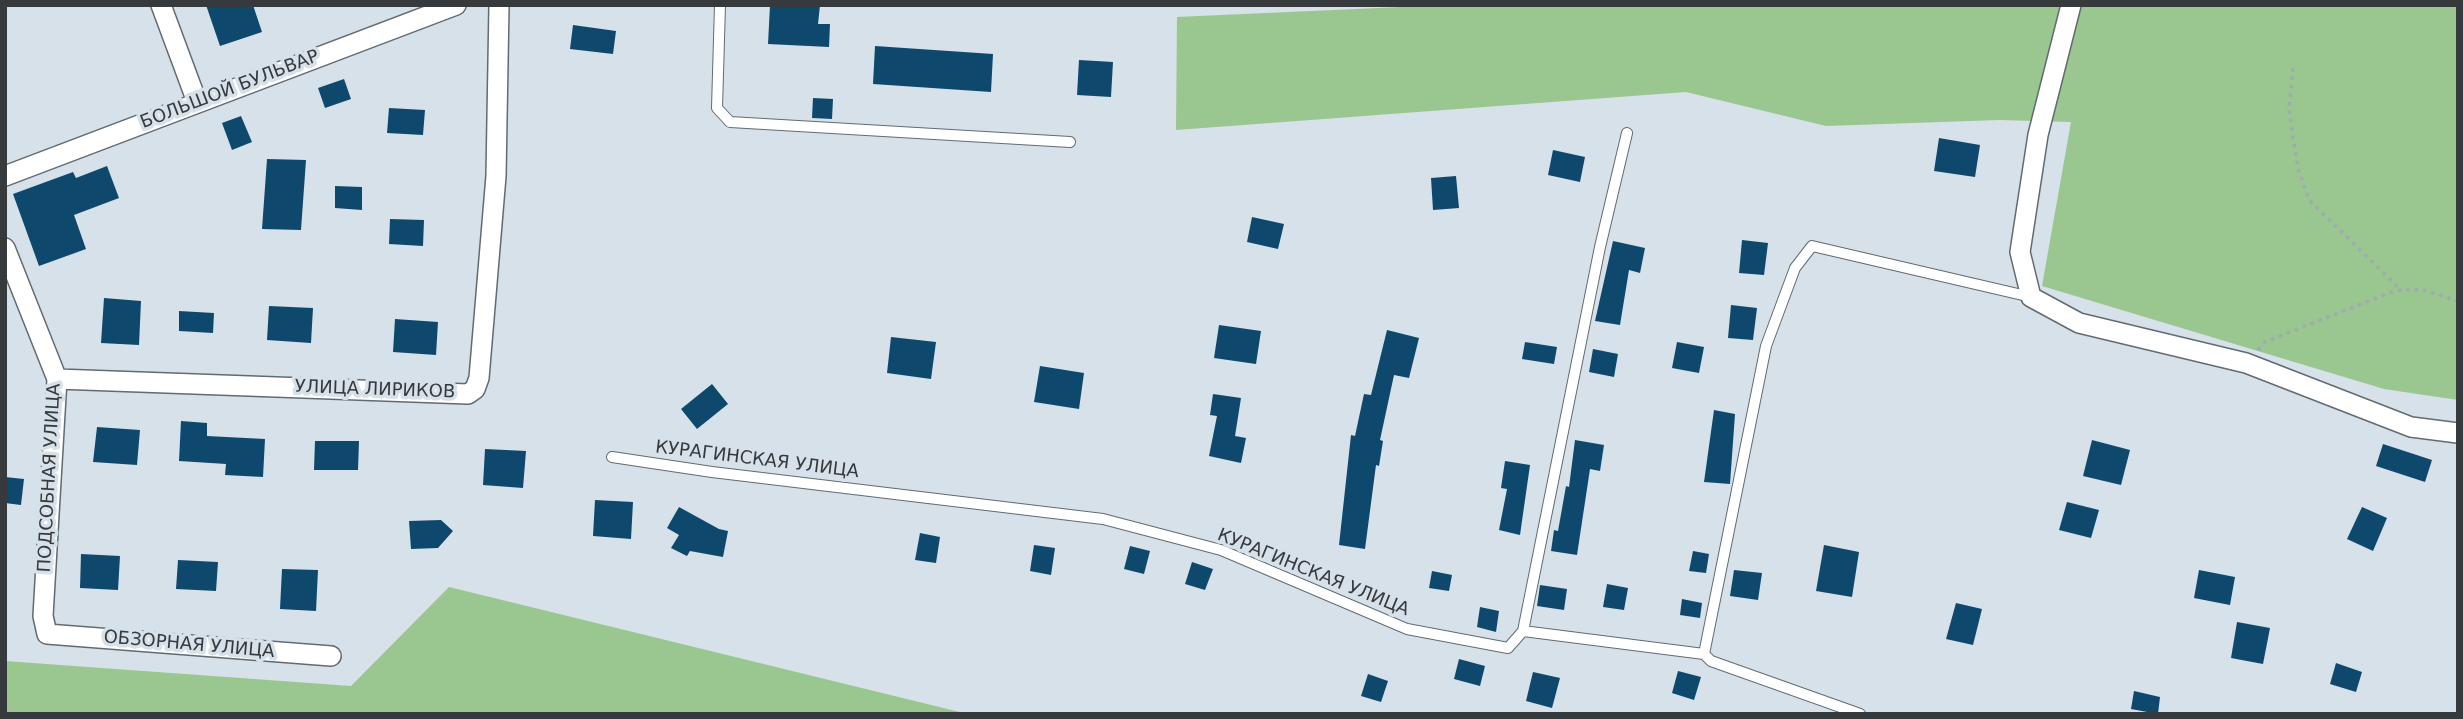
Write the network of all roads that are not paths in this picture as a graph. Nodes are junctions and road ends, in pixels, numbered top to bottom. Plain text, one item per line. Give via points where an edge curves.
1 (161, 5) edge
2 (456, 5) edge
3 (499, 5) edge
4 (720, 5) edge
5 (2071, 5) edge
6 (197, 103) junction
7 (1627, 133) dead end
8 (1070, 142) dead end
9 (5, 176) edge
10 (5, 248) edge
11 (2031, 297) junction
12 (57, 379) junction
13 (2458, 433) edge
14 (612, 457) dead end
15 (1523, 631) junction
16 (47, 634) joint
17 (1704, 654) junction
18 (331, 656) dead end
19 (1860, 714) edge

1 - 6 street
2 - 6 street, БОЛЬШОЙ БУЛЬВАР
3 - 12 street, УЛИЦА ЛИРИКОВ via 496,176 475,389 468,394
4 - 8 lane via 717,108 730,122
5 - 11 street via 2038,135 2021,252
6 - 9 street, БОЛЬШОЙ БУЛЬВАР
7 - 15 lane
10 - 12 street, ПОДСОБНАЯ УЛИЦА
11 - 13 street via 2079,323 2246,363 2411,427
11 - 17 lane via 1812,246 1795,268 1766,346
12 - 16 street, ПОДСОБНАЯ УЛИЦА via 43,615
14 - 15 lane, КУРАГИНСКАЯ УЛИЦА via 1103,519 1221,550 1407,629 1508,648
15 - 17 lane
16 - 18 street, ОБЗОРНАЯ УЛИЦА
17 - 19 lane via 1711,661

